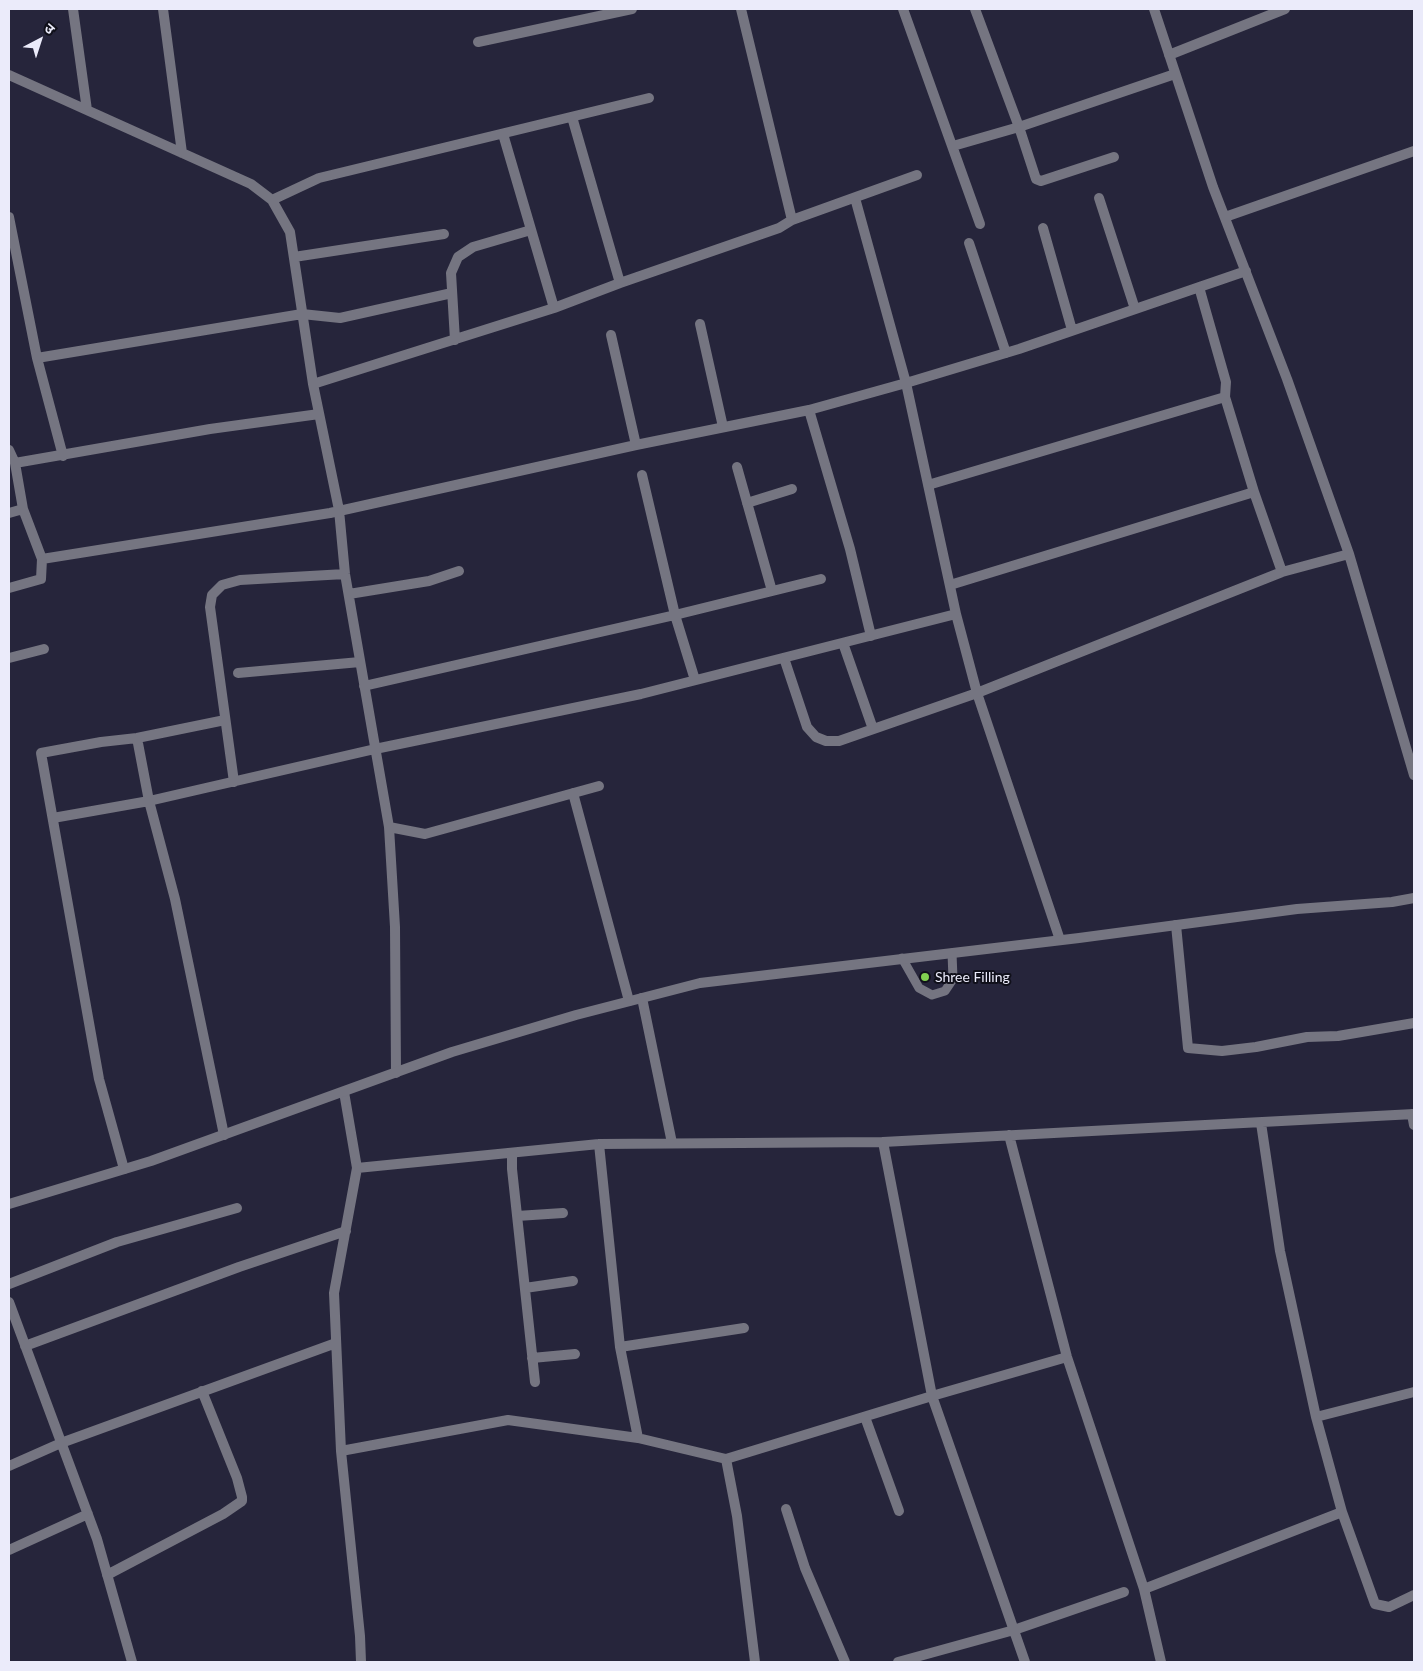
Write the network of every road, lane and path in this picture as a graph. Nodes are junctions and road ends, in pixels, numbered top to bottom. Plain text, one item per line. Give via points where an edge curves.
1 (73, 9) edge
2 (163, 9) edge
3 (632, 9) edge
4 (741, 9) edge
5 (903, 9) edge
6 (975, 9) edge
7 (1154, 9) edge
8 (1285, 9) edge
9 (478, 42) dead end
10 (1169, 55) junction
11 (1175, 74) junction
12 (9, 75) edge
13 (648, 98) dead end
14 (87, 110) junction
15 (572, 116) junction
16 (1019, 127) junction
17 (504, 134) junction
18 (953, 146) junction
19 (1414, 151) edge
20 (182, 153) junction
21 (1114, 157) dead end
22 (917, 175) dead end
23 (855, 198) junction
24 (1099, 198) dead end
25 (272, 200) junction
26 (9, 217) edge
27 (1225, 218) junction
28 (792, 220) junction
29 (980, 224) dead end
30 (1043, 228) dead end
31 (531, 230) junction
32 (444, 234) dead end
33 (968, 243) dead end
34 (294, 257) junction
35 (1246, 271) junction
36 (620, 283) junction
37 (1199, 287) junction
38 (452, 293) junction
39 (554, 308) junction
40 (1135, 309) junction
41 (302, 314) junction
42 (700, 324) dead end
43 (1072, 330) junction
44 (611, 335) dead end
45 (455, 340) junction
46 (1006, 353) junction
47 (37, 358) junction
48 (906, 383) junction
49 (312, 384) junction
50 (1225, 397) junction
51 (809, 410) junction
52 (319, 414) junction
53 (723, 427) junction
54 (636, 445) junction
55 (9, 450) edge
56 (63, 456) junction
57 (15, 463) junction
58 (737, 467) dead end
59 (642, 475) dead end
60 (928, 485) junction
61 (792, 489) dead end
62 (1254, 492) junction
63 (747, 503) junction
64 (23, 509) junction
65 (339, 510) junction
66 (9, 513) edge
67 (1349, 554) junction
68 (42, 559) junction
69 (459, 571) dead end
70 (1282, 572) junction
71 (345, 574) junction
72 (821, 579) dead end
73 (950, 585) junction
74 (9, 588) edge
75 (772, 591) junction
76 (348, 594) junction
77 (956, 614) junction
78 (675, 615) junction
79 (871, 636) junction
80 (844, 643) junction
81 (44, 649) dead end
82 (9, 658) edge
83 (784, 658) junction
84 (360, 662) junction
85 (238, 673) dead end
86 (695, 680) junction
87 (364, 686) junction
88 (977, 692) junction
89 (225, 720) junction
90 (873, 729) junction
91 (137, 738) junction
92 (376, 749) junction
93 (1414, 775) edge
94 (234, 782) junction
95 (599, 786) dead end
96 (573, 793) junction
97 (149, 801) junction
98 (53, 818) junction
99 (388, 827) junction
100 (1414, 898) edge
101 (1176, 925) junction
102 (1060, 940) junction
103 (952, 953) junction
104 (902, 958) junction
105 (642, 998) junction
106 (629, 1001) junction
107 (1414, 1023) edge
108 (396, 1072) junction
109 (344, 1092) junction
110 (1413, 1118) edge
111 (1261, 1123) junction
112 (224, 1135) junction
113 (1009, 1135) junction
114 (884, 1142) junction
115 (672, 1143) junction
116 (600, 1144) junction
117 (512, 1153) junction
118 (357, 1168) junction
119 (124, 1169) junction
120 (9, 1204) edge
121 (237, 1208) dead end
122 (564, 1213) dead end
123 (517, 1216) junction
124 (346, 1231) junction
125 (573, 1281) dead end
126 (9, 1284) edge
127 (525, 1288) junction
128 (9, 1302) edge
129 (744, 1328) dead end
130 (336, 1343) junction
131 (25, 1346) junction
132 (620, 1347) junction
133 (575, 1354) dead end
134 (532, 1358) junction
135 (1067, 1358) junction
136 (535, 1382) dead end
137 (202, 1391) junction
138 (1414, 1392) edge
139 (932, 1396) junction
140 (865, 1417) junction
141 (1316, 1417) junction
142 (638, 1438) junction
143 (61, 1443) junction
144 (341, 1451) junction
145 (726, 1459) junction
146 (9, 1466) edge
147 (786, 1509) dead end
148 (899, 1511) dead end
149 (1342, 1512) junction
150 (88, 1514) junction
151 (9, 1550) edge
152 (107, 1575) junction
153 (1144, 1589) junction
154 (1124, 1592) dead end
155 (1414, 1595) edge
156 (1014, 1630) junction
157 (132, 1662) edge
158 (361, 1662) edge
159 (755, 1662) edge
160 (845, 1662) edge
161 (898, 1662) edge
162 (1025, 1662) edge
163 (1161, 1662) edge

1 - 14 street
2 - 20 street
3 - 9 street
4 - 28 street
5 - 18 street
6 - 16 street
7 - 10 street
8 - 10 street
10 - 11 street
11 - 16 street
11 - 27 street
12 - 14 street
13 - 15 street
14 - 20 street
15 - 17 street
15 - 36 street
16 - 18 street
16 - 21 street via 1033,173 1041,181
17 - 25 street via 319,178
17 - 31 street
18 - 29 street
19 - 27 street
20 - 25 street via 251,184
22 - 23 street
23 - 28 street
23 - 48 street
24 - 40 street
25 - 34 street via 290,232
26 - 47 street
27 - 35 street
28 - 36 street via 779,228
30 - 43 street
31 - 38 street via 473,247 458,257 451,273
31 - 39 street
32 - 34 street
33 - 46 street
34 - 41 street
35 - 37 street
35 - 67 street
36 - 39 street
37 - 40 street
37 - 50 street via 1226,382
38 - 41 street via 340,318
38 - 45 street
39 - 45 street
40 - 43 street
41 - 47 street
41 - 49 street
42 - 53 street
43 - 46 street
44 - 54 street
45 - 49 street
46 - 48 street
47 - 56 street
48 - 51 street
48 - 60 street
49 - 52 street
50 - 60 street
50 - 62 street
51 - 53 street
51 - 79 street via 850,549
52 - 56 street via 210,429
52 - 65 street
53 - 54 street
54 - 65 street
55 - 57 street
56 - 57 street
57 - 64 street
58 - 63 street
59 - 78 street
60 - 73 street
61 - 63 street
62 - 70 street
62 - 73 street
63 - 75 street
64 - 66 street
64 - 68 street
65 - 68 street
65 - 71 street
67 - 70 street
67 - 93 street
68 - 74 street via 41,579
69 - 76 street via 429,581
70 - 88 street
71 - 76 street
71 - 89 street via 240,580 222,585 212,595 210,607
72 - 75 street
73 - 77 street
75 - 78 street
76 - 84 street
77 - 79 street
77 - 88 street
78 - 86 street
78 - 87 street
79 - 80 street
80 - 83 street
80 - 90 street
81 - 82 street
83 - 86 street
83 - 90 street via 807,727 816,737 839,741
84 - 85 street
84 - 87 street
86 - 92 street
87 - 92 street
88 - 90 street
88 - 102 street
89 - 91 street
89 - 94 street
91 - 97 street
91 - 98 street via 41,753
92 - 94 street
92 - 99 street
94 - 97 street
95 - 96 street
96 - 99 street via 425,834
96 - 106 street
97 - 98 street
97 - 112 street via 175,900
98 - 119 street via 99,1079
99 - 108 street via 395,927
100 - 101 street
101 - 102 street
101 - 107 street via 1188,1048 1230,1050
102 - 103 street
103 - 104 street
103 - 104 lane via 953,979 945,991 932,995 919,988
104 - 105 street via 700,983
105 - 106 street
105 - 115 street
106 - 108 street via 452,1052
108 - 109 street
109 - 112 street
109 - 118 street
110 - 111 street
111 - 113 street
111 - 141 street via 1280,1251
112 - 119 street
113 - 114 street
113 - 135 street
114 - 115 street
114 - 139 street
115 - 116 street
116 - 117 street
116 - 132 street
117 - 118 street
117 - 123 street
118 - 124 street
119 - 120 street
121 - 126 street via 117,1242
122 - 123 street
123 - 127 street
124 - 130 street via 334,1293
124 - 131 street
125 - 127 street
127 - 134 street
128 - 131 street
129 - 132 street
130 - 137 street
130 - 144 street
131 - 143 street
132 - 142 street
133 - 134 street
134 - 136 street
135 - 139 street
135 - 153 street
137 - 143 street
137 - 152 street via 237,1478 242,1502
138 - 141 street
139 - 140 street
139 - 156 street
140 - 145 street
140 - 148 street
141 - 149 street
142 - 144 street via 508,1420
142 - 145 street
143 - 146 street
143 - 150 street
144 - 158 street
145 - 159 street via 737,1516
147 - 160 street via 805,1568
149 - 153 street
149 - 155 street via 1376,1604 1389,1607
150 - 151 street
150 - 152 street
152 - 157 street
153 - 163 street
154 - 156 street
156 - 161 street
156 - 162 street

